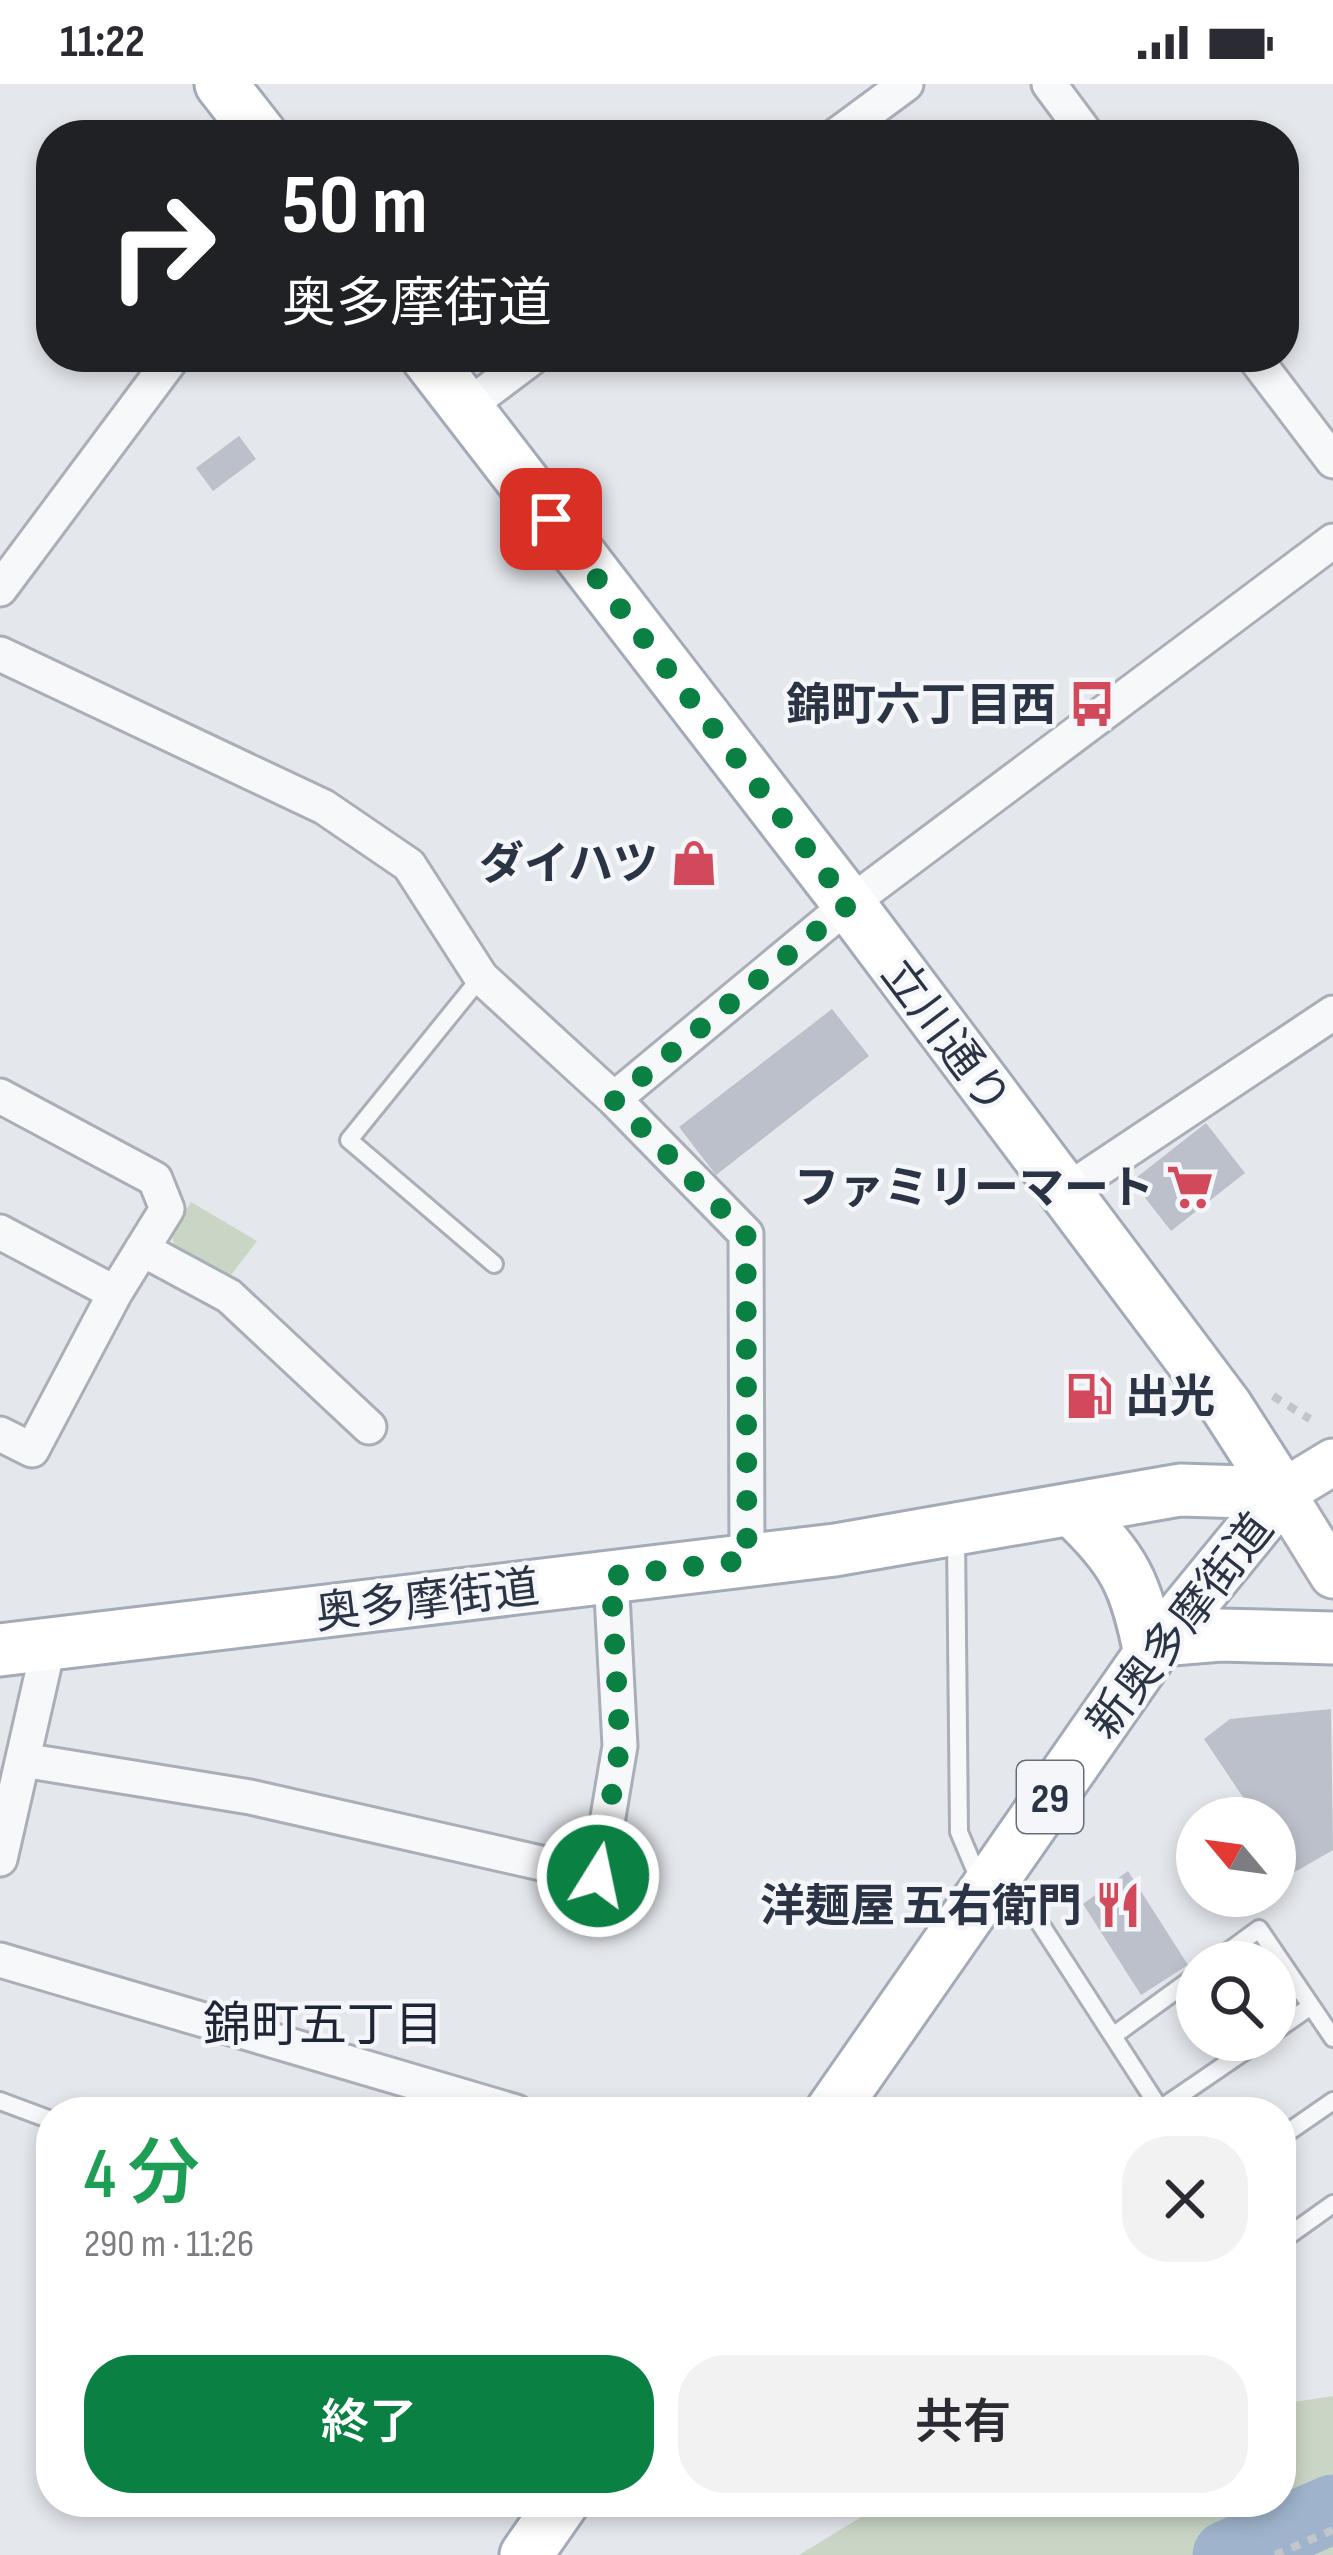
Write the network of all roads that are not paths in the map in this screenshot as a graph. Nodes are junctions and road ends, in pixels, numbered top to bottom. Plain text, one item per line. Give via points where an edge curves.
1 (221, 84) edge
2 (906, 84) edge
3 (1049, 84) edge
4 (249, 120) edge
5 (857, 120) edge
6 (1076, 120) edge
7 (162, 372) edge
8 (438, 372) edge
9 (513, 372) edge
10 (1265, 372) edge
11 (465, 408) junction
12 (1333, 461) edge
13 (1333, 541) edge
14 (0, 589) edge
15 (0, 654) edge
16 (849, 904) junction
17 (481, 977) junction
18 (1333, 1013) edge
19 (0, 1096) edge
20 (614, 1100) junction
21 (1063, 1192) junction
22 (0, 1232) edge
23 (142, 1249) junction
24 (494, 1264) dead end
25 (115, 1293) junction
26 (369, 1427) dead end
27 (0, 1434) edge
28 (1333, 1462) edge
29 (1282, 1492) junction
30 (1073, 1511) junction
31 (956, 1529) junction
32 (747, 1560) junction
33 (1333, 1575) edge
34 (611, 1576) junction
35 (1333, 1637) edge
36 (1155, 1647) junction
37 (25, 1648) edge
38 (23, 1760) junction
39 (0, 1859) edge
40 (993, 1878) junction
41 (1243, 1941) edge
42 (1267, 1941) edge
43 (0, 1960) edge
44 (1296, 1984) edge
45 (1176, 1990) edge
46 (1311, 2006) junction
47 (1296, 2016) edge
48 (1113, 2036) junction
49 (1333, 2038) edge
50 (1231, 2061) edge
51 (465, 2097) edge
52 (841, 2097) edge
53 (1152, 2097) edge
54 (1181, 2097) edge
55 (0, 2101) edge
56 (1333, 2101) edge
57 (36, 2114) edge
58 (1296, 2127) edge
59 (1333, 2204) edge
60 (1296, 2230) edge
61 (553, 2517) edge
62 (526, 2555) edge

1 - 4 main road
2 - 5 street
3 - 6 street
7 - 14 street
8 - 11 main road, 立川通り
9 - 11 street
10 - 12 street
11 - 16 main road, 立川通り
13 - 16 street
15 - 17 street via 324,807 409,866
16 - 20 street
16 - 21 main road, 立川通り
17 - 20 street
17 - 24 lane via 349,1140
18 - 21 street
19 - 23 street via 155,1179 167,1209
20 - 32 street via 746,1234
21 - 29 main road, 立川通り
22 - 25 street
23 - 25 street
23 - 26 street via 229,1296
25 - 27 street via 32,1450
28 - 29 main road
29 - 30 main road, 奥多摩街道 via 1180,1490
29 - 33 main road
29 - 36 main road, 新奥多摩街道 / 29
30 - 31 main road, 奥多摩街道
30 - 36 main road via 1107,1543 1139,1597
31 - 32 main road, 奥多摩街道
31 - 40 lane via 959,1832
32 - 34 main road, 奥多摩街道
34 - 37 main road, 奥多摩街道
34 - 38 street via 620,1746 598,1876 250,1797
35 - 36 main road via 1221,1635
36 - 40 main road, 新奥多摩街道 / 29
37 - 38 street
38 - 39 street
40 - 48 lane
40 - 52 main road, 新奥多摩街道 / 29
41 - 42 lane via 1259,1929
43 - 51 street
44 - 46 lane
45 - 48 lane
46 - 47 lane
46 - 49 lane
48 - 53 lane
50 - 54 lane
55 - 57 lane
56 - 58 lane
59 - 60 lane
61 - 62 main road

